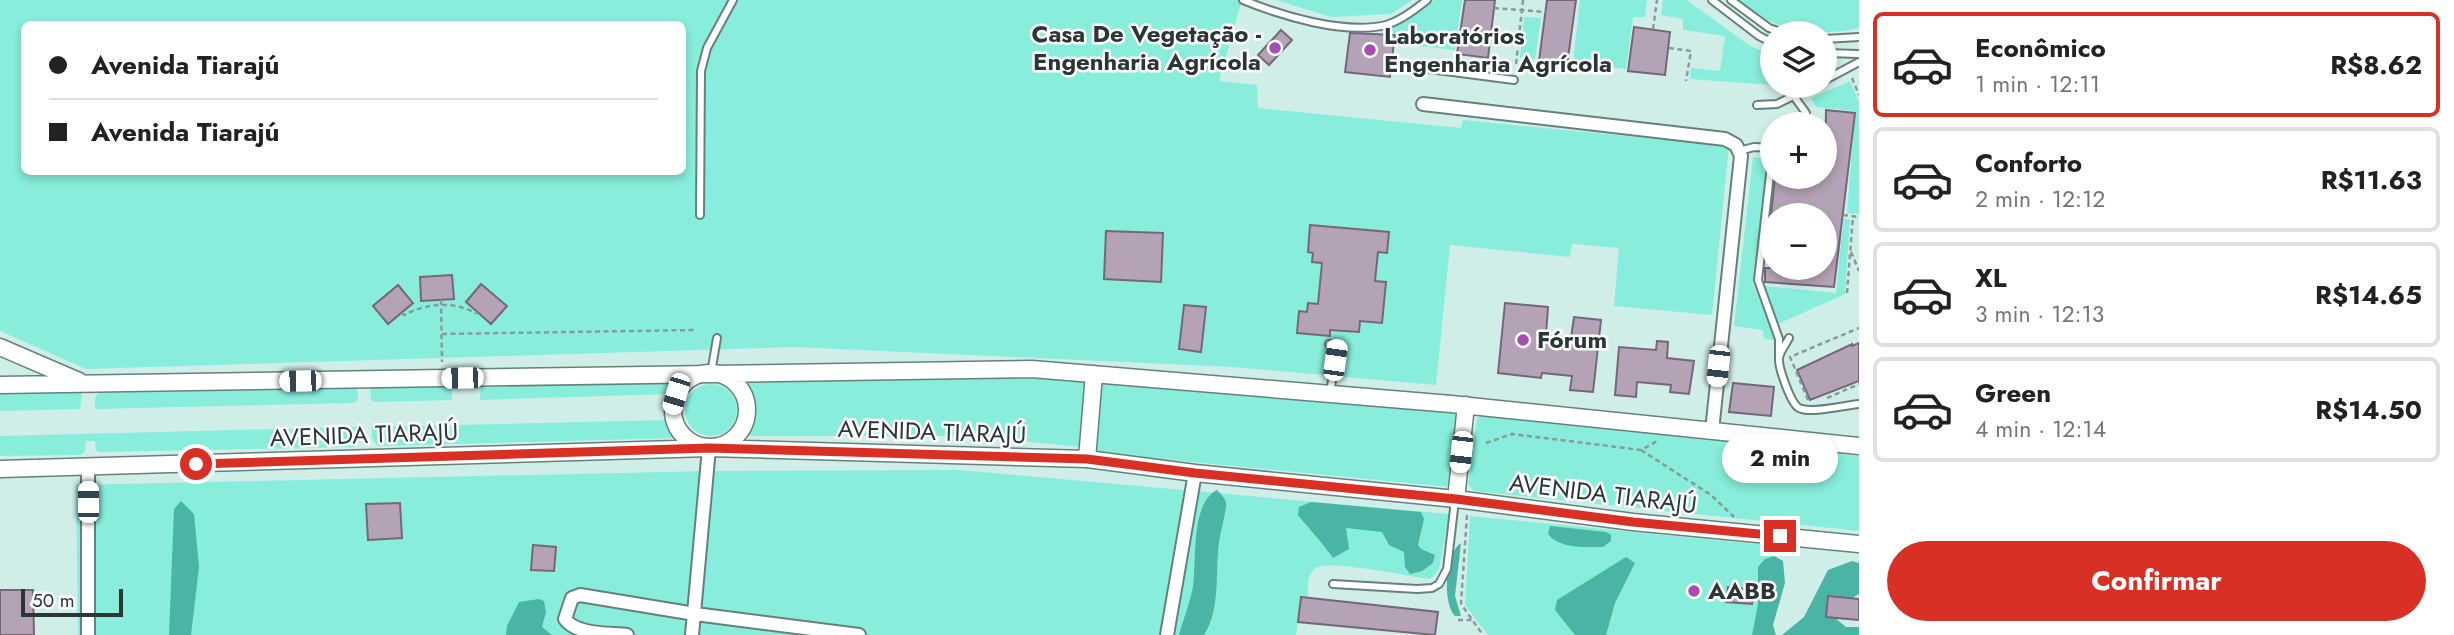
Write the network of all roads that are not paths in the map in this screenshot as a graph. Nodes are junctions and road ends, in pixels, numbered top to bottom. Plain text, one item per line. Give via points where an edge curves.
1 (733, 0) edge
2 (1243, 0) edge
3 (1427, 0) edge
4 (1712, 0) edge
5 (1731, 0) edge
6 (1760, 21) edge
7 (1760, 36) edge
8 (1859, 37) edge
9 (1837, 38) edge
10 (1837, 53) edge
11 (1859, 54) edge
12 (1859, 62) edge
13 (1391, 64) dead end
14 (1837, 74) edge
15 (1514, 80) dead end
16 (1788, 98) edge
17 (1795, 98) edge
18 (1423, 104) dead end
19 (1756, 105) dead end
20 (1806, 112) edge
21 (1760, 147) edge
22 (1739, 151) junction
23 (1768, 189) edge
24 (700, 215) dead end
25 (717, 338) dead end
26 (1789, 338) dead end
27 (1329, 344) dead end
28 (0, 346) edge
29 (1779, 357) junction
30 (711, 373) junction
31 (1094, 374) junction
32 (84, 384) junction
33 (0, 385) edge
34 (1330, 394) junction
35 (1859, 404) edge
36 (1466, 405) junction
37 (1712, 431) junction
38 (1859, 446) edge
39 (709, 448) junction
40 (1087, 459) junction
41 (88, 468) junction
42 (0, 469) edge
43 (1195, 473) junction
44 (1462, 504) junction
45 (1859, 544) edge
46 (1333, 584) dead end
47 (695, 614) junction
48 (88, 635) edge
49 (627, 635) edge
50 (692, 635) edge
51 (859, 635) edge
52 (1167, 635) edge

1 - 24 lane via 707,48 701,71
2 - 3 lane via 1323,23 1364,28 1388,25
4 - 7 lane
5 - 6 lane
8 - 9 lane
10 - 11 lane
12 - 14 lane
13 - 15 lane
16 - 19 lane via 1777,104
17 - 20 lane
18 - 22 street via 1725,139
21 - 22 lane
22 - 37 street
23 - 29 lane via 1758,280 1779,339
25 - 30 lane
26 - 29 lane
27 - 34 lane via 1337,345
28 - 32 main road
29 - 35 lane via 1789,393 1800,408
30 - 31 main road via 1032,369
30 - 32 main road
30 - 39 main road via 723,375 741,389 747,412 731,442
30 - 39 main road via 685,382 672,407 673,419 686,440
31 - 34 main road
31 - 40 main road
32 - 33 main road
34 - 36 main road
36 - 37 main road
36 - 44 main road
37 - 38 main road
39 - 40 main road, AVENIDA TIARAJÚ
39 - 41 main road, AVENIDA TIARAJÚ
39 - 47 street
40 - 43 main road, AVENIDA TIARAJÚ
41 - 42 main road, AVENIDA TIARAJÚ
41 - 48 street
43 - 44 main road, AVENIDA TIARAJÚ
43 - 52 street
44 - 45 main road, AVENIDA TIARAJÚ
44 - 46 lane via 1447,569 1439,584 1417,589
47 - 49 street via 580,595 572,598 565,619 569,626
47 - 50 street
47 - 51 street

